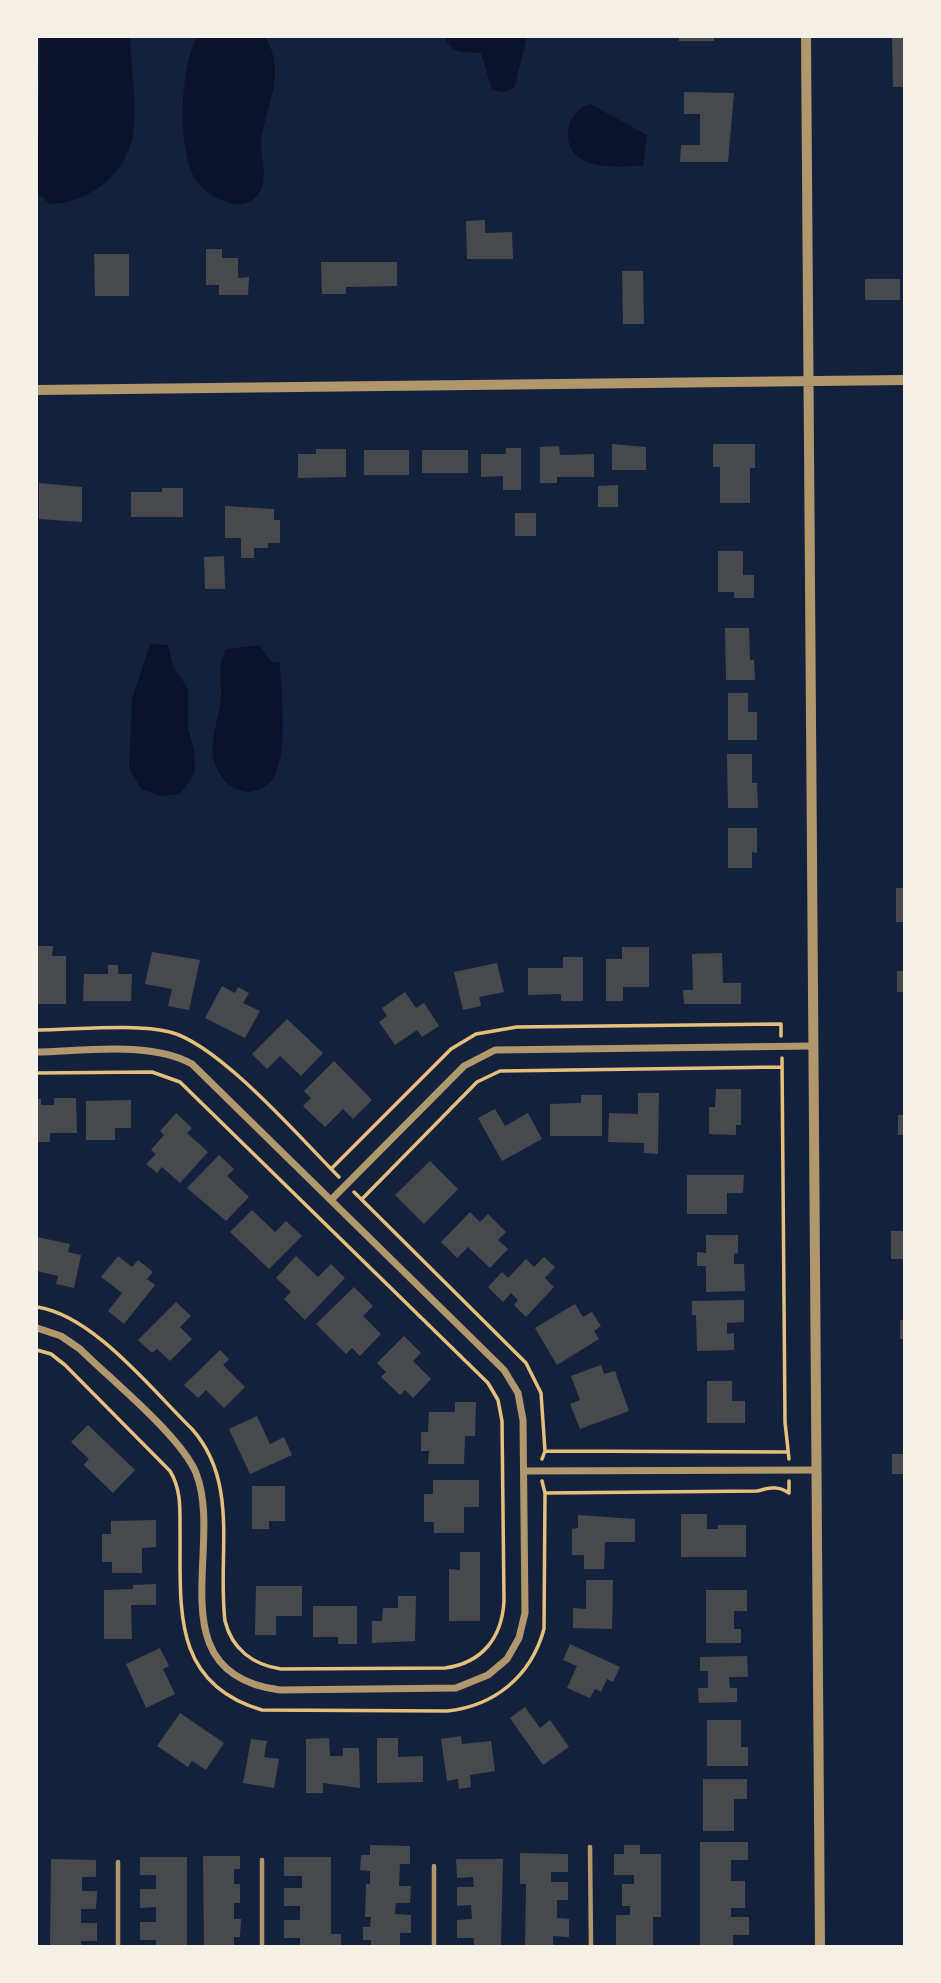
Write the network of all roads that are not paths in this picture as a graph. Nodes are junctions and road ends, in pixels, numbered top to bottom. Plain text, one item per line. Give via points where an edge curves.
1 (806, 37) edge
2 (904, 380) edge
3 (808, 381) junction
4 (37, 390) edge
5 (813, 1046) junction
6 (37, 1052) edge
7 (331, 1199) junction
8 (37, 1328) edge
9 (816, 1470) junction
10 (524, 1471) junction
11 (590, 1847) dead end
12 (262, 1860) dead end
13 (118, 1862) dead end
14 (434, 1866) dead end
15 (118, 1946) edge
16 (262, 1946) edge
17 (434, 1946) edge
18 (591, 1946) edge
19 (820, 1946) edge

1 - 3 street
2 - 3 street
3 - 4 street
3 - 5 street
5 - 7 street via 495,1050 464,1066
5 - 9 street
6 - 7 street via 153,1051 181,1058 200,1070
7 - 10 street via 508,1376 522,1406
8 - 10 street via 80,1349 188,1460 201,1496 206,1635 228,1668 255,1685 280,1690 446,1689 468,1685 498,1668 519,1638 525,1613
9 - 10 street
9 - 19 street
11 - 18 lane
12 - 16 lane
13 - 15 lane
14 - 17 lane

